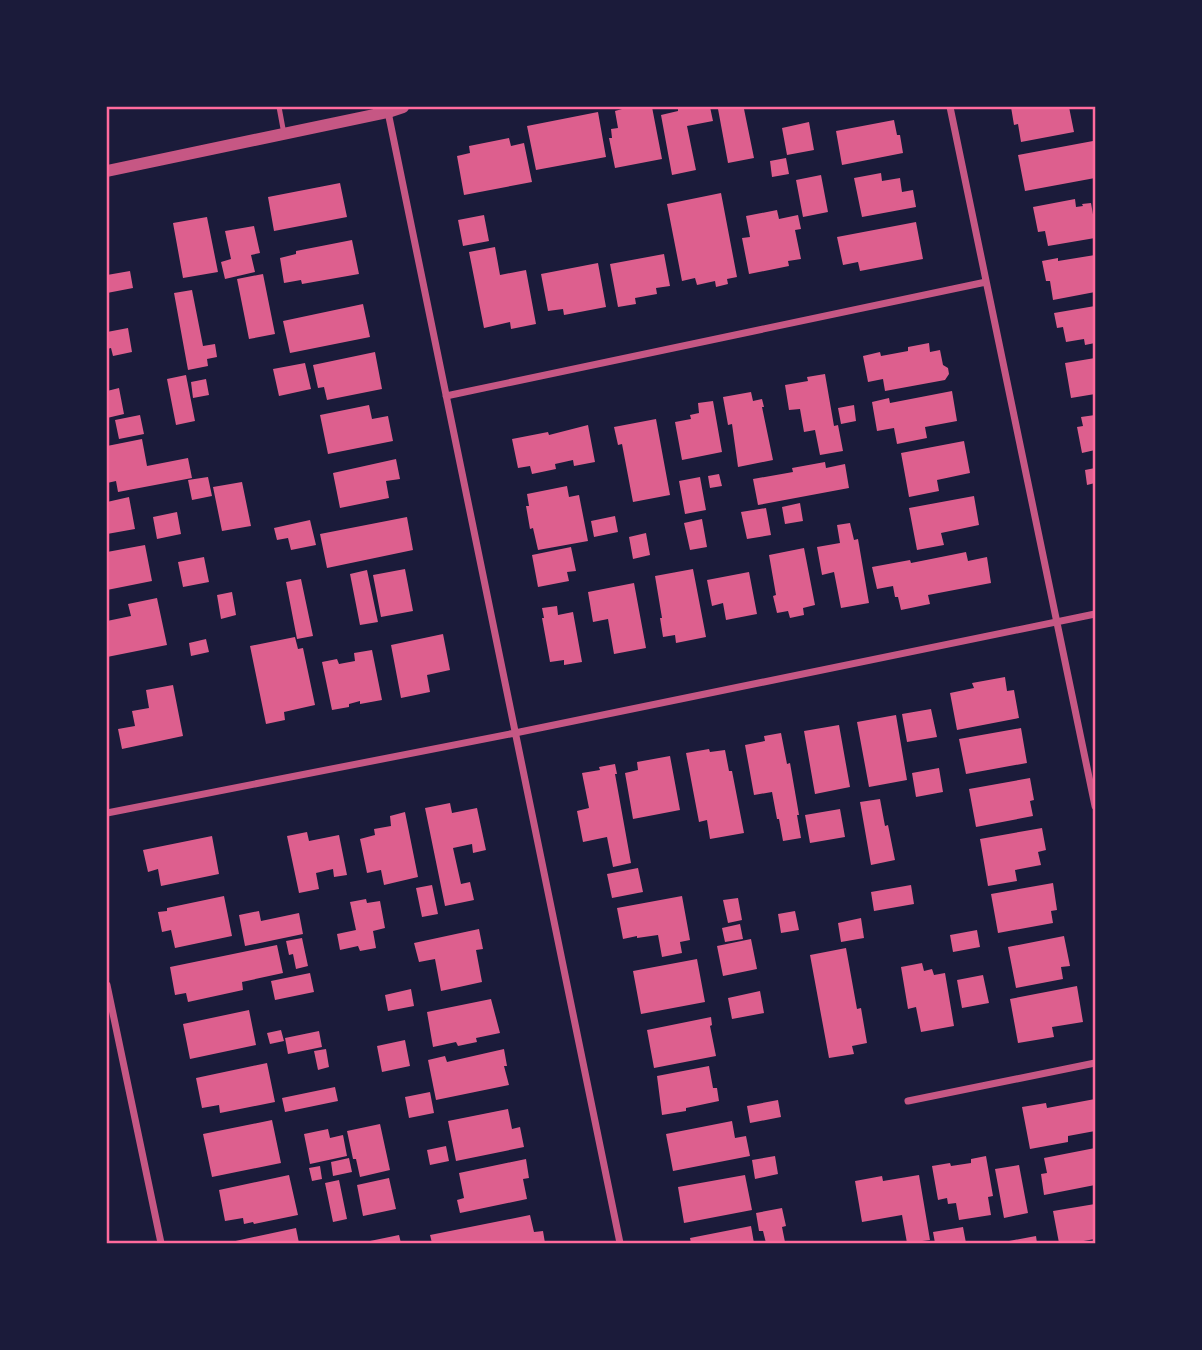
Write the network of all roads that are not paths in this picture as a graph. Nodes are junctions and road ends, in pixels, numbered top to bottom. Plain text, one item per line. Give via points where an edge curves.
1 (279, 107) edge
2 (403, 107) edge
3 (950, 107) edge
4 (388, 112) junction
5 (284, 134) junction
6 (107, 171) edge
7 (986, 282) junction
8 (446, 396) junction
9 (1095, 614) edge
10 (1058, 621) junction
11 (515, 733) junction
12 (1095, 806) edge
13 (107, 813) edge
14 (107, 985) edge
15 (1095, 1063) edge
16 (908, 1101) dead end
17 (160, 1243) edge
18 (620, 1243) edge

1 - 5 lane
2 - 4 street
3 - 7 street
4 - 5 street
4 - 8 street
5 - 6 street
7 - 8 street
7 - 10 street
8 - 11 street
9 - 10 street
10 - 11 street
10 - 12 street
11 - 13 street
11 - 18 street
14 - 17 street
15 - 16 street

